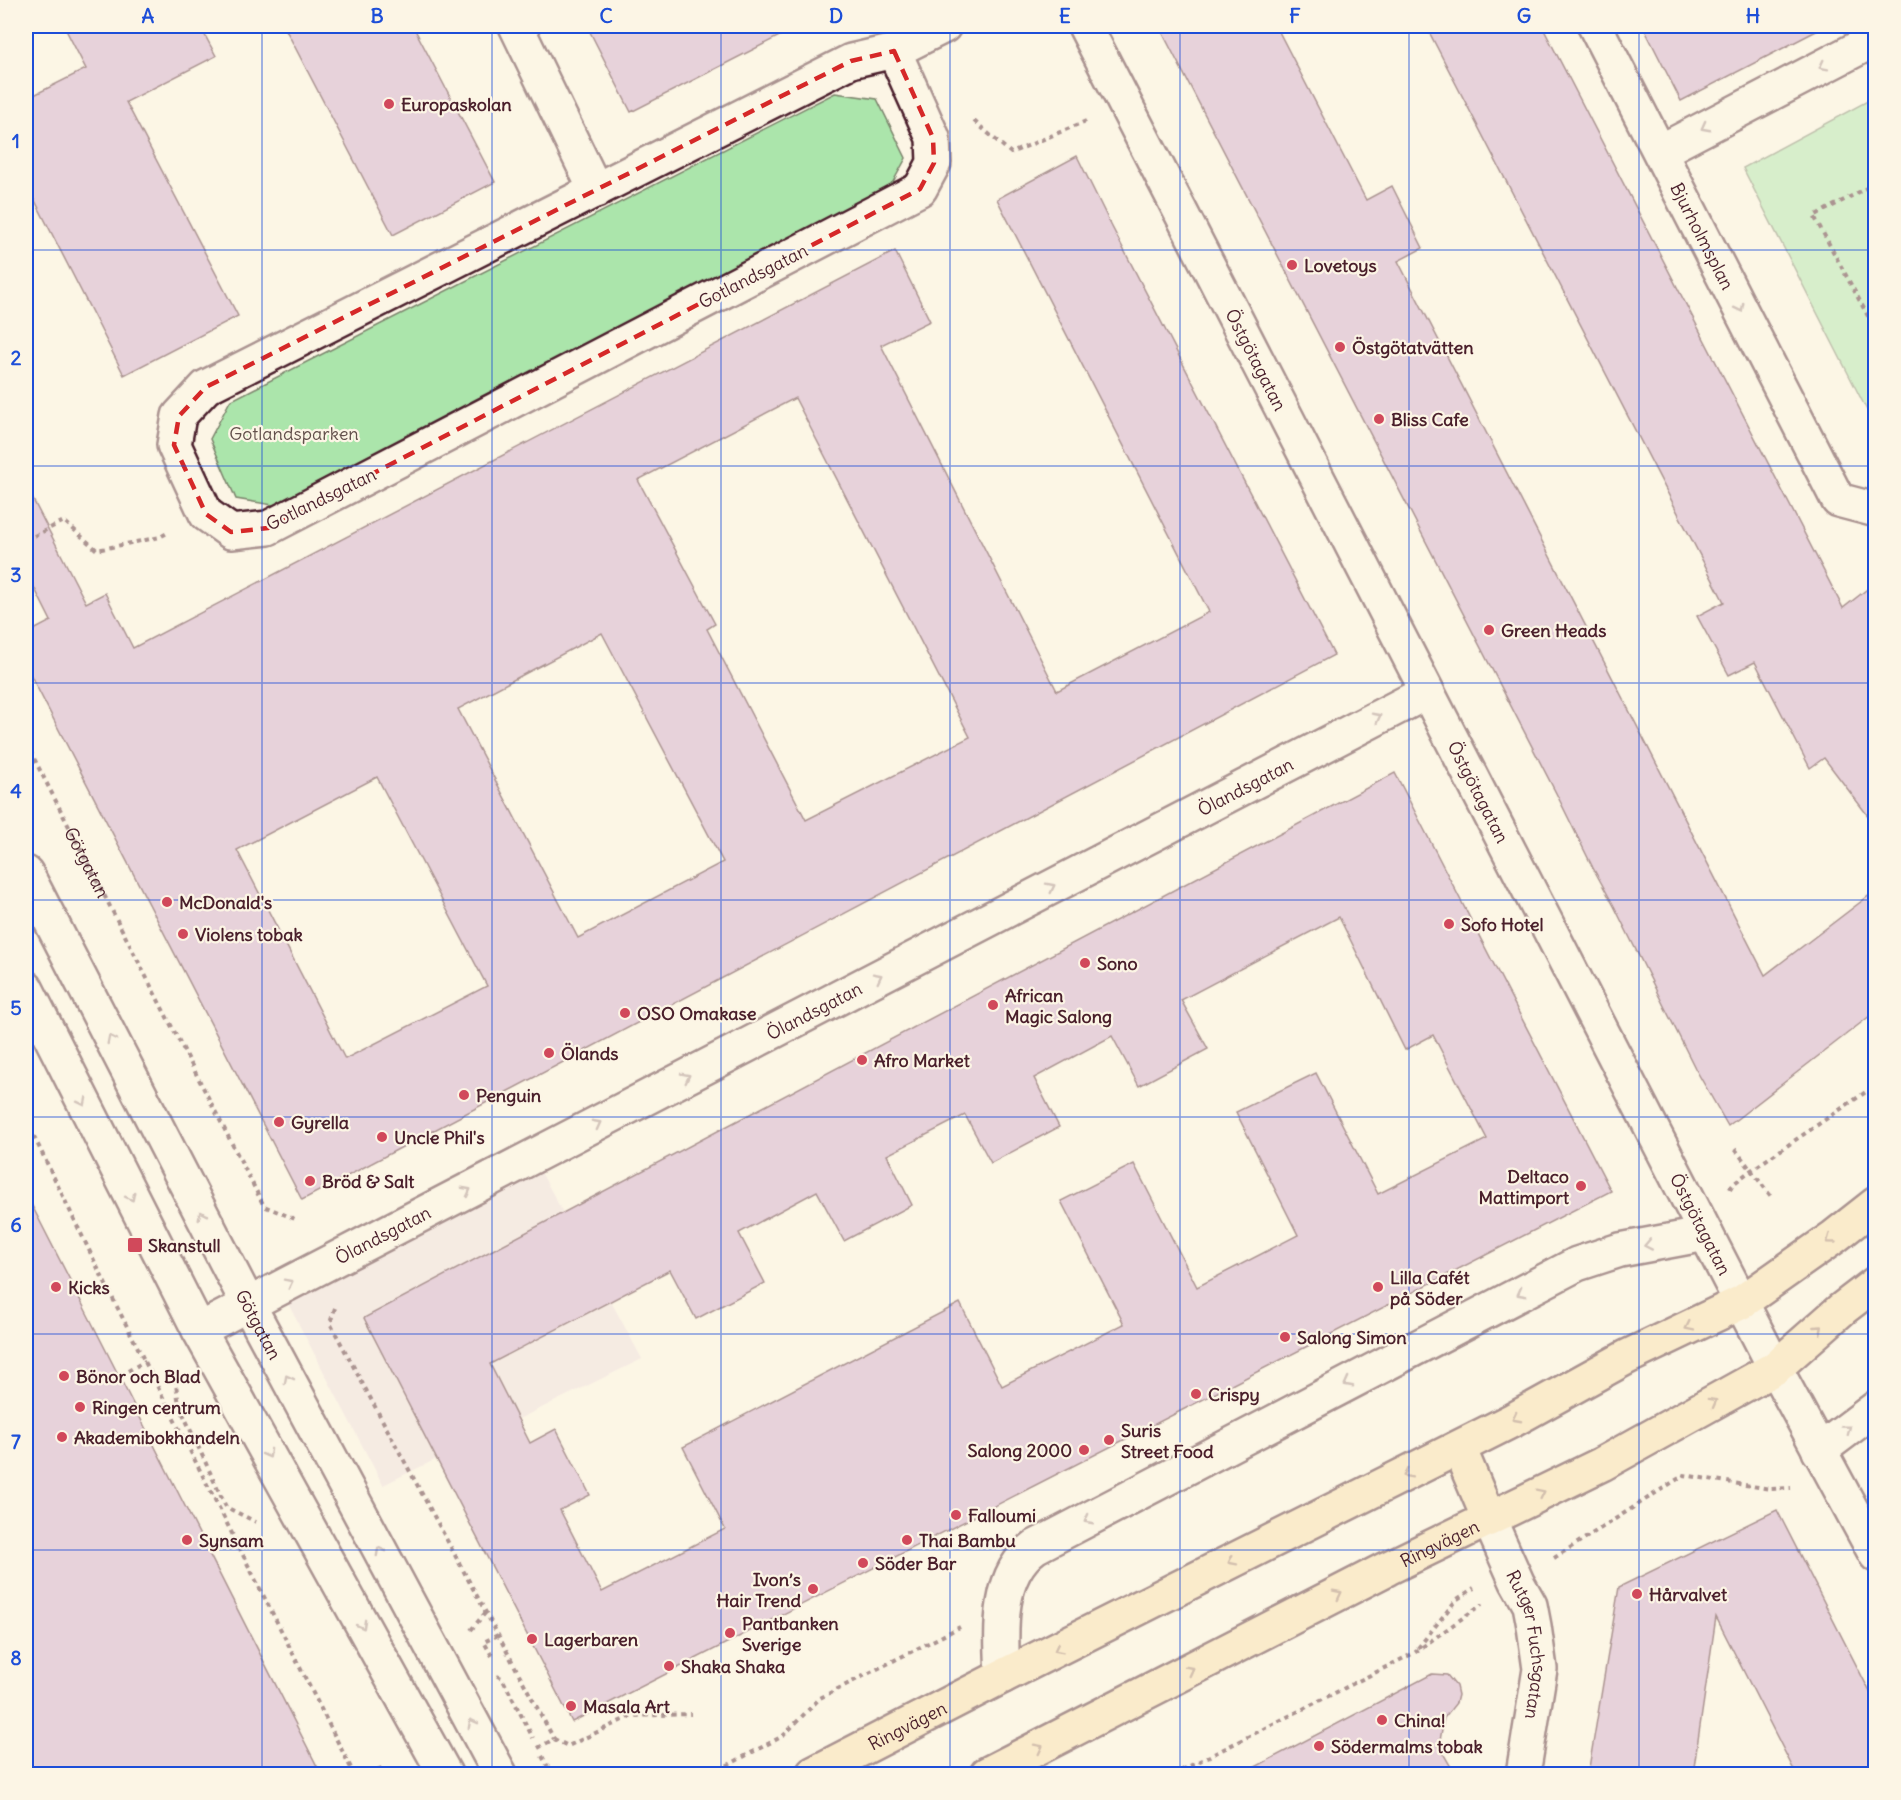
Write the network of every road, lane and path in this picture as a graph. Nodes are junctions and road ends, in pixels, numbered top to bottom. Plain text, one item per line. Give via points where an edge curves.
1 (516, 26) edge
2 (944, 26) edge
3 (1085, 26) edge
4 (1595, 26) edge
5 (1875, 39) edge
6 (894, 51) junction
7 (1661, 151) junction
8 (1875, 183) edge
9 (596, 191) junction
10 (1875, 332) edge
11 (1875, 510) edge
12 (26, 540) edge
13 (111, 547) dead end
14 (1427, 692) junction
15 (26, 743) edge
16 (26, 873) edge
17 (26, 988) edge
18 (37, 1038) edge
19 (1875, 1085) edge
20 (26, 1120) edge
21 (1735, 1149) dead end
22 (1750, 1171) junction
23 (1773, 1199) dead end
24 (1875, 1204) edge
25 (295, 1219) dead end
26 (1706, 1234) junction
27 (1875, 1283) edge
28 (337, 1301) dead end
29 (1742, 1302) junction
30 (248, 1304) junction
31 (200, 1330) junction
32 (145, 1361) junction
33 (1775, 1368) junction
34 (128, 1371) dead end
35 (1875, 1408) edge
36 (1459, 1448) junction
37 (1819, 1451) junction
38 (1791, 1488) dead end
39 (26, 1512) edge
40 (1489, 1519) junction
41 (32, 1525) dead end
42 (1875, 1555) edge
43 (1517, 1582) junction
44 (1004, 1605) junction
45 (486, 1612) junction
46 (468, 1634) dead end
47 (498, 1635) junction
48 (492, 1656) dead end
49 (1003, 1676) junction
50 (502, 1678) dead end
51 (691, 1714) dead end
52 (554, 1739) junction
53 (534, 1740) dead end
54 (538, 1748) dead end
55 (542, 1756) dead end
56 (379, 1767) dead end
57 (548, 1767) dead end
58 (354, 1774) edge
59 (382, 1774) edge
60 (444, 1774) edge
61 (500, 1774) edge
62 (711, 1774) edge
63 (813, 1774) edge
64 (987, 1774) edge
65 (1174, 1774) edge
66 (1523, 1774) edge

1 - 9 street
2 - 6 street, Gotlandsgatan
3 - 14 street, Östgötagatan
4 - 7 street, Bjurholmsplan
5 -> 7 street
6 - 9 street, Gotlandsgatan via 851,61
6 - 9 street, Gotlandsgatan via 933,138 934,163 921,189 268,528 231,532 206,514 174,445 179,416 206,387
7 -> 11 street, Bjurholmsplan via 1838,500
8 - 10 path via 1814,216
12 - 13 path via 64,521 97,550
14 - 26 street, Östgötagatan
30 -> 14 street, Ölandsgatan
15 - 25 path, Götgatan via 264,1206
30 -> 16 street, Götgatan
17 - 18 street
18 -> 31 street
19 - 22 path
20 - 32 path
21 - 22 path
22 - 23 path
22 - 26 path via 1732,1185
24 -> 29 main road, Ringvägen
26 - 29 street, Östgötagatan
26 -> 44 street via 1620,1250 1577,1264 1035,1547 1019,1563
33 -> 27 main road, Ringvägen
28 - 45 path via 330,1323
29 - 33 street, Östgötagatan
29 -> 36 main road, Ringvägen via 1627,1357
30 - 31 street, Ölandsgatan
61 -> 30 street, Götgatan
31 -> 60 street
32 - 34 path
32 - 58 path
33 - 37 street, Östgötagatan
40 -> 33 main road, Ringvägen via 1602,1464
37 -> 35 street
36 - 40 main road
36 -> 49 main road, Ringvägen
37 - 42 street, Östgötagatan
38 - 43 path via 1770,1489 1684,1475
39 - 41 path
40 - 43 street, Rutger Fuchsgatan
64 -> 40 main road, Ringvägen
43 - 65 path via 1414,1653
43 - 66 street, Rutger Fuchsgatan via 1530,1605 1540,1669
44 - 49 street
44 - 62 path via 820,1698 783,1736
45 - 46 path
45 - 47 path
47 - 48 path via 484,1642
47 - 52 path
49 - 63 main road, Ringvägen
50 - 53 path
51 - 52 path via 631,1716 568,1746
52 - 54 path
55 - 57 path
56 - 59 path

